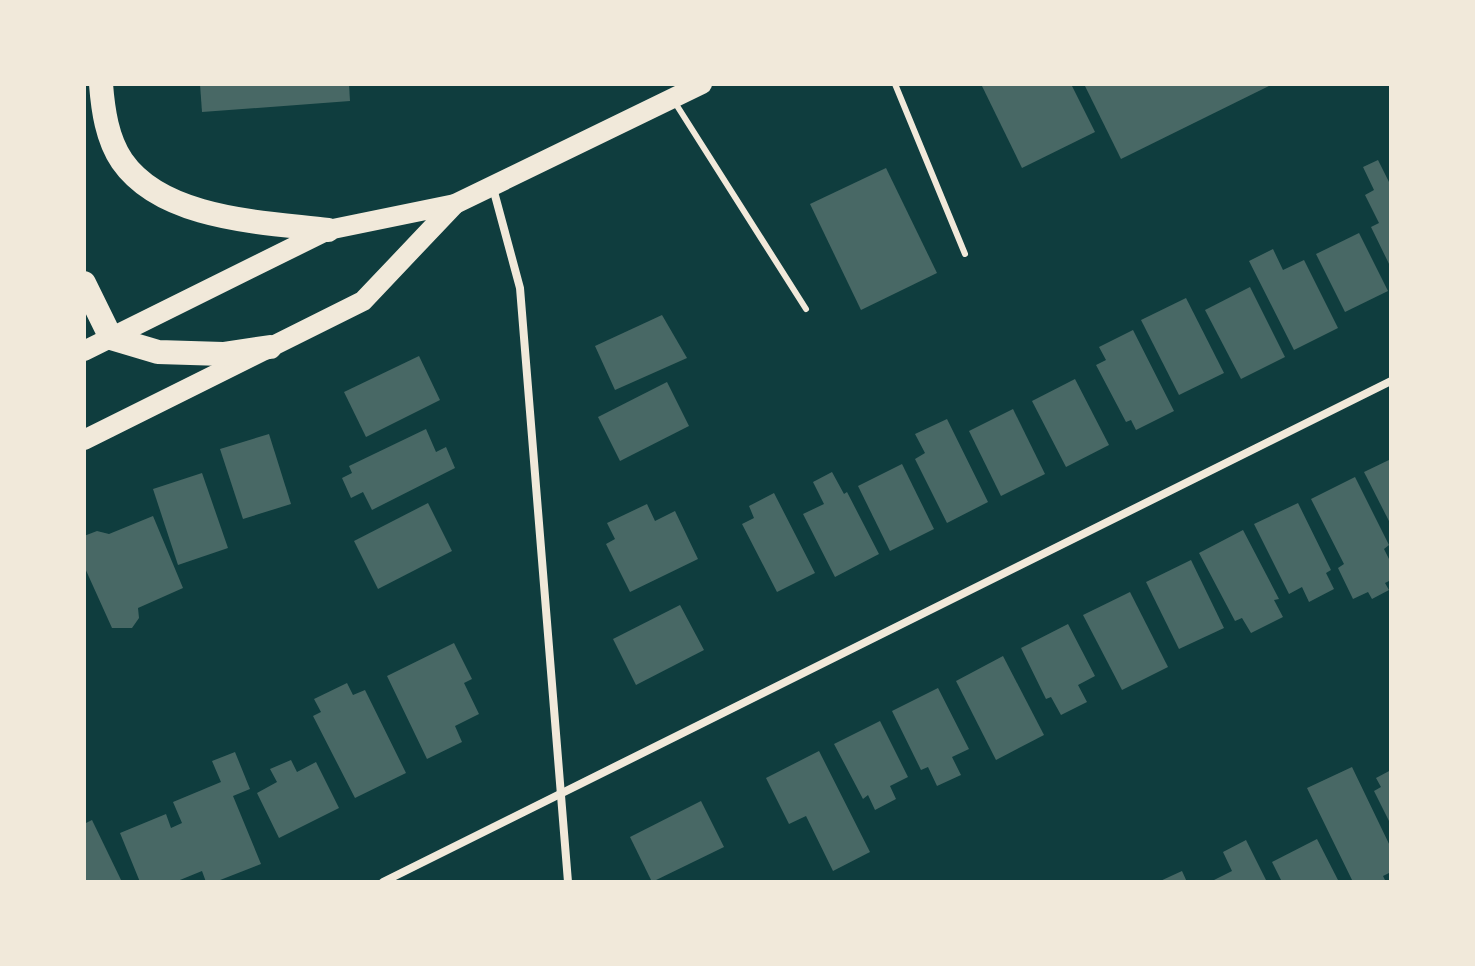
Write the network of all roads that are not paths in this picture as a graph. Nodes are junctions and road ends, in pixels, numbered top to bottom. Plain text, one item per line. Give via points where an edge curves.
1 (101, 84) edge
2 (702, 84) edge
3 (895, 84) edge
4 (672, 98) junction
5 (492, 186) junction
6 (455, 204) junction
7 (328, 230) junction
8 (965, 254) dead end
9 (84, 283) edge
10 (806, 309) dead end
11 (111, 338) junction
12 (270, 347) junction
13 (84, 351) edge
14 (1391, 381) edge
15 (84, 440) edge
16 (560, 792) junction
17 (383, 882) edge
18 (568, 882) edge

1 - 7 highway via 112,141 122,162 155,192 227,217
2 - 4 main road
3 - 8 lane
4 - 5 main road
4 - 10 lane
5 - 6 main road
5 - 16 street via 520,288
6 - 7 main road
6 - 12 main road via 363,301
7 - 11 main road
9 - 11 highway
11 - 12 highway via 158,352 223,354
11 - 13 main road
12 - 15 main road
14 - 16 street
16 - 17 street
16 - 18 street

